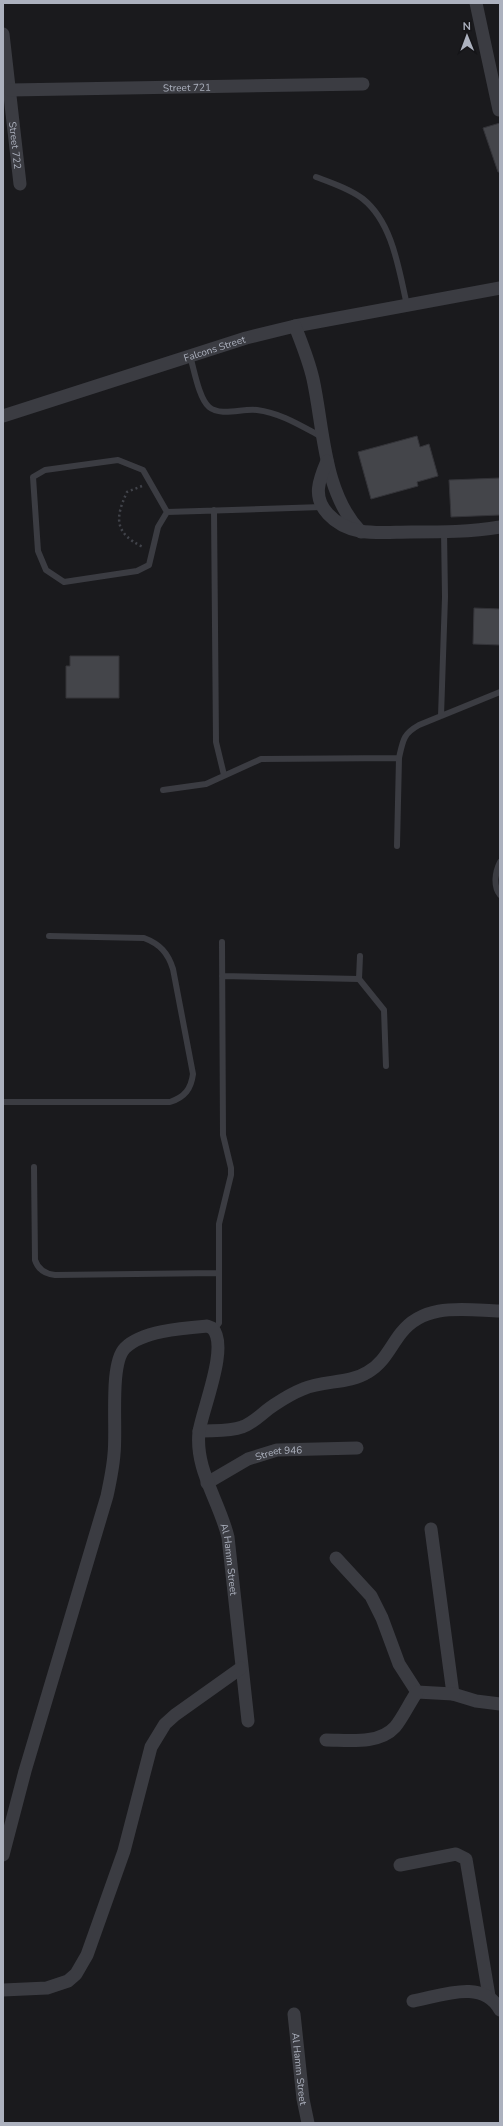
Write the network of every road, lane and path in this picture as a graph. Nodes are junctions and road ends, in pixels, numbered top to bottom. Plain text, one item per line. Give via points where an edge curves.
1 (476, 3) edge
2 (3, 34) edge
3 (363, 84) dead end
4 (10, 90) junction
5 (499, 110) edge
6 (316, 177) dead end
7 (20, 184) dead end
8 (500, 288) edge
9 (407, 305) junction
10 (295, 326) junction
11 (190, 356) junction
12 (3, 416) edge
13 (323, 438) junction
14 (327, 461) junction
15 (152, 483) junction
16 (322, 507) junction
17 (214, 510) junction
18 (167, 512) junction
19 (500, 527) edge
20 (444, 531) junction
21 (361, 532) junction
22 (152, 552) junction
23 (500, 692) edge
24 (441, 716) junction
25 (399, 758) junction
26 (224, 775) junction
27 (162, 790) dead end
28 (397, 846) dead end
29 (500, 862) edge
30 (500, 895) edge
31 (49, 936) dead end
32 (222, 942) dead end
33 (360, 956) dead end
34 (222, 976) junction
35 (359, 980) junction
36 (386, 1066) dead end
37 (3, 1102) edge
38 (34, 1167) dead end
39 (218, 1273) junction
40 (500, 1311) edge
41 (214, 1330) junction
42 (199, 1431) junction
43 (357, 1448) dead end
44 (207, 1482) junction
45 (432, 1529) dead end
46 (336, 1558) dead end
47 (242, 1668) junction
48 (417, 1692) junction
49 (454, 1694) junction
50 (500, 1704) edge
51 (248, 1721) dead end
52 (326, 1740) dead end
53 (3, 1855) edge
54 (400, 1865) dead end
55 (3, 1990) edge
56 (489, 1996) junction
57 (413, 2001) dead end
58 (500, 2010) edge
59 (294, 2014) dead end
60 (308, 2123) edge

1 - 5 street
2 - 4 street, Street 722
3 - 4 street, Street 721
4 - 7 street, Street 722
6 - 9 lane via 358,195 375,212 393,252
8 - 9 street, Falcons Street
9 - 10 street, Falcons Street
10 - 11 street, Falcons Street
10 - 13 street via 310,366
11 - 12 street, Falcons Street
11 - 13 lane via 203,397 210,408 223,412 243,409 269,412
13 - 14 street
14 - 16 street via 317,494
14 - 21 street via 343,508
15 - 18 lane
15 - 22 path via 126,492 119,509 118,523 131,542
15 - 22 lane via 144,470 118,460 45,470 33,477 32,488 38,551 46,570 64,582 137,571 149,564
16 - 17 lane
16 - 21 street via 345,528
17 - 18 lane
17 - 26 lane via 216,742
18 - 22 lane via 158,527
19 - 20 street
20 - 21 street
20 - 24 lane via 445,597
23 - 24 lane
24 - 25 lane via 408,732 402,741
25 - 26 lane via 261,759
25 - 28 lane
26 - 27 lane via 206,784
29 - 30 lane via 495,872
31 - 37 lane via 144,938 163,949 170,958 173,969 193,1074 192,1083 183,1095 170,1102
32 - 34 lane
33 - 35 lane
34 - 35 lane
34 - 39 lane via 223,1135 231,1168 219,1224
35 - 36 lane via 384,1010
38 - 39 lane via 35,1260 44,1272 55,1275
39 - 41 lane via 219,1323
40 - 42 street via 452,1309 428,1313 409,1325 384,1359 367,1373 352,1379 304,1389 275,1404 240,1428
41 - 42 street, Al Hamm Street via 218,1336 216,1362
41 - 53 street via 207,1326 149,1336 130,1344 121,1352 118,1359 114,1454 106,1496 25,1771
42 - 44 street, Al Hamm Street via 199,1457
43 - 44 street, Street 946 via 277,1450 248,1459
44 - 47 street, Al Hamm Street via 220,1508 228,1537
45 - 49 street
46 - 48 street via 371,1596 399,1664
47 - 51 street, Al Hamm Street
47 - 55 street via 175,1714 165,1724 151,1747 124,1851 87,1955 76,1974 58,1986
48 - 49 street
48 - 52 street via 396,1726 384,1735 362,1740
49 - 50 street via 476,1701
54 - 56 street via 456,1854 466,1859
56 - 57 street via 472,1990
56 - 58 street
59 - 60 street, Al Hamm Street

